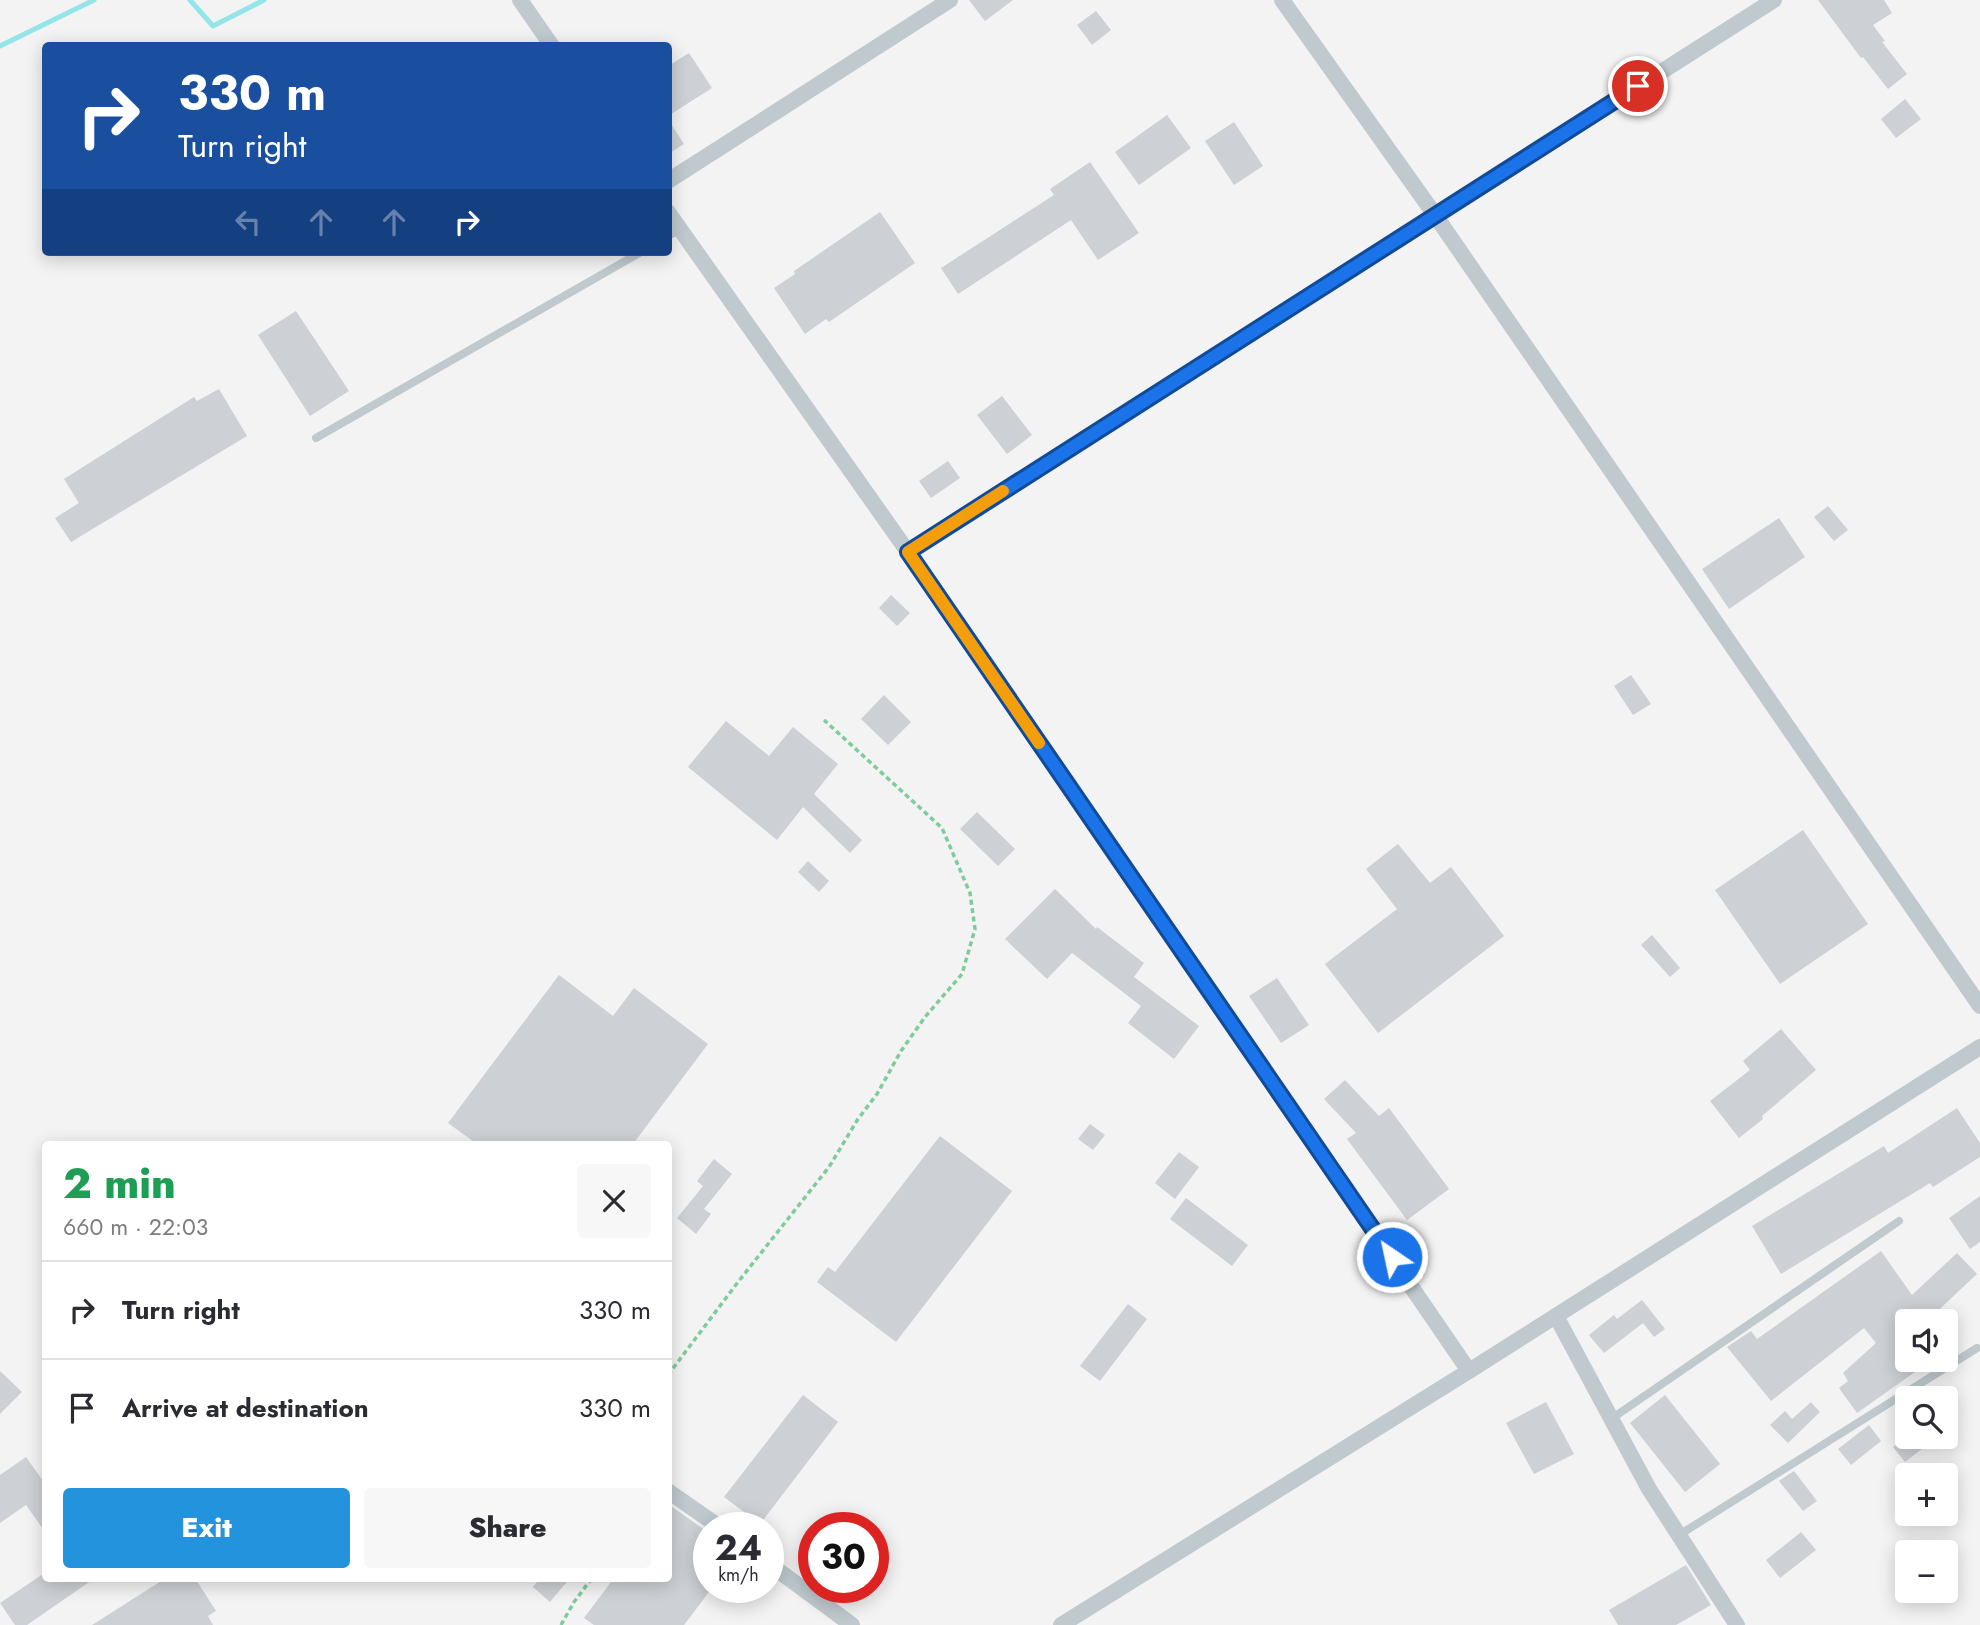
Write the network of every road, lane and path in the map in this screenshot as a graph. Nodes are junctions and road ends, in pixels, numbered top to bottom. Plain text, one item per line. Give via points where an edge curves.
1 (520, 0) edge
2 (950, 0) edge
3 (1282, 0) edge
4 (1774, 0) edge
5 (549, 42) edge
6 (672, 178) edge
7 (1434, 215) junction
8 (675, 233) edge
9 (634, 256) edge
10 (316, 438) dead end
11 (908, 552) junction
12 (824, 720) dead end
13 (1980, 1006) edge
14 (1980, 1047) edge
15 (1899, 1221) dead end
16 (1556, 1316) junction
17 (1977, 1348) dead end
18 (672, 1370) edge
19 (1469, 1371) junction
20 (1611, 1419) junction
21 (672, 1494) edge
22 (698, 1512) edge
23 (1679, 1535) junction
24 (784, 1575) edge
25 (589, 1582) edge
26 (561, 1625) edge
27 (852, 1625) edge
28 (1061, 1625) edge
29 (1737, 1625) edge

1 - 5 street
2 - 6 street
3 - 7 street
4 - 7 street
7 - 11 street
7 - 13 street
8 - 11 street
9 - 10 lane
11 - 19 street
12 - 18 path via 942,828 970,893 975,929 962,974 901,1051 828,1167
14 - 16 street
15 - 20 lane
16 - 19 street
16 - 20 street
17 - 23 lane
19 - 28 street
20 - 23 street
21 - 22 street
23 - 29 street
24 - 27 street
25 - 26 path

